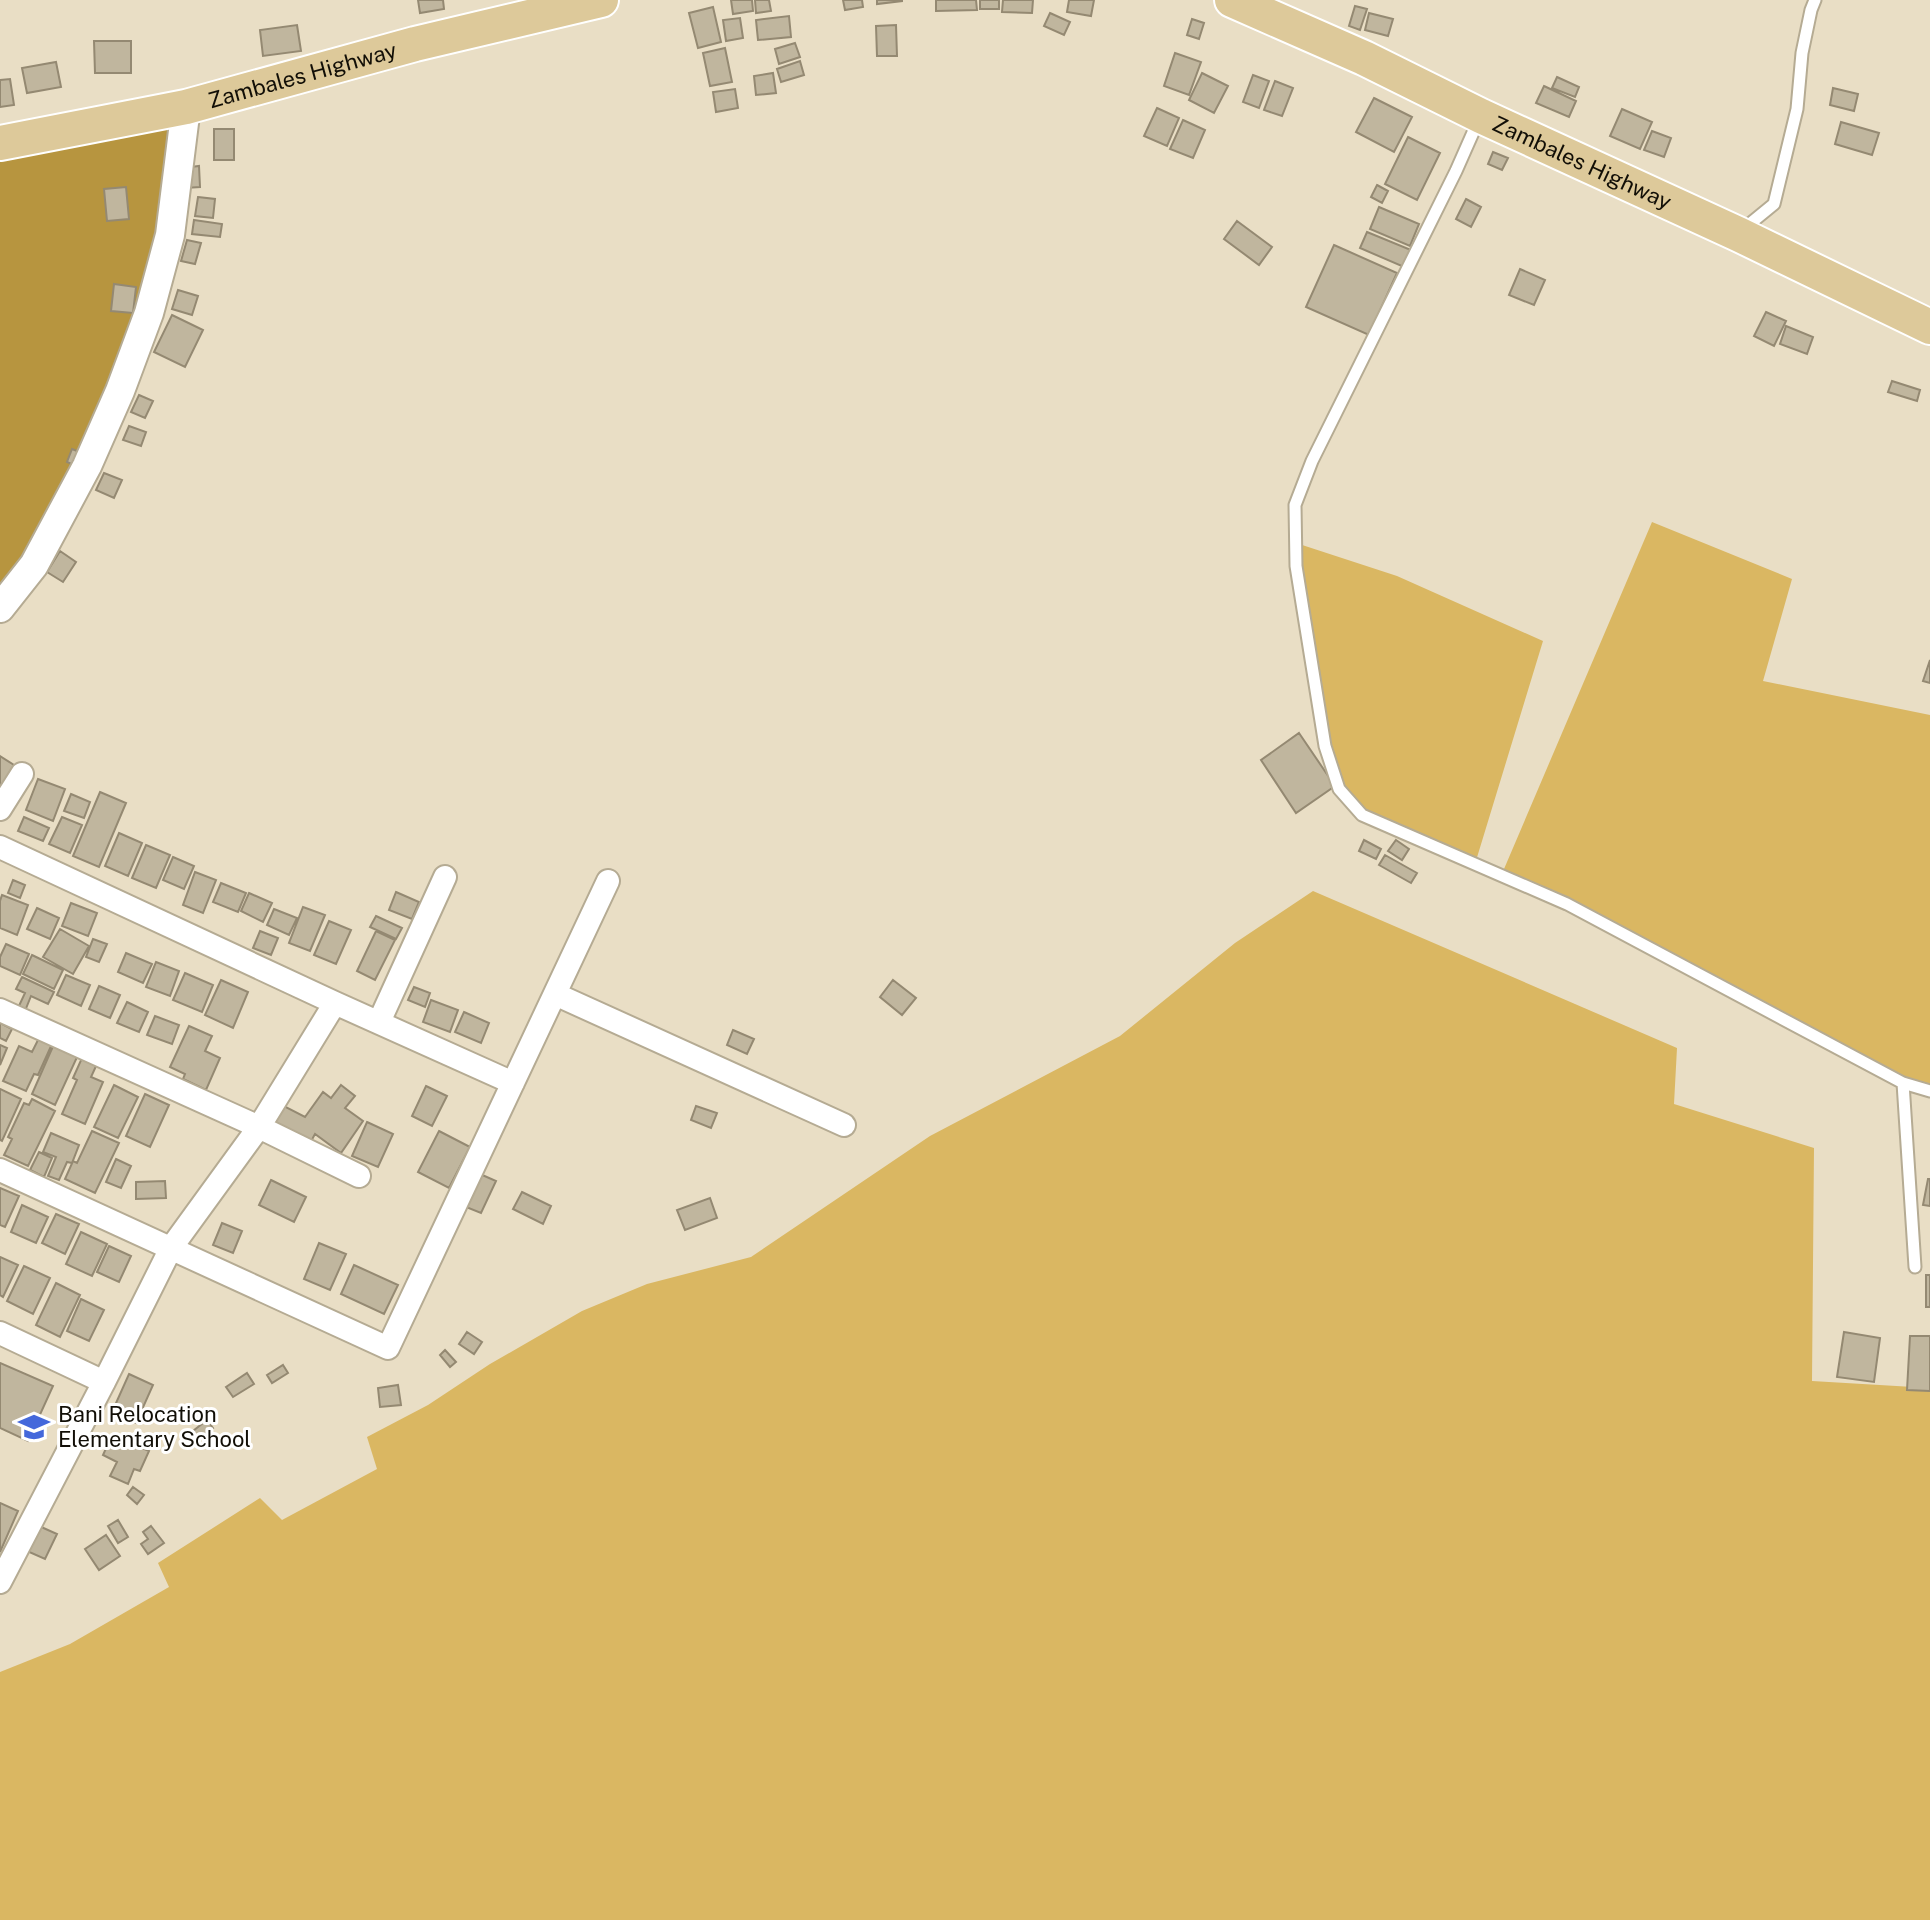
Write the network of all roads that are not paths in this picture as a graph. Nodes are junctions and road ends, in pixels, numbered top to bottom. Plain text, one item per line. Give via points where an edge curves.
1 (601, 0) edge
2 (1232, 0) edge
3 (1815, 0) edge
4 (186, 107) junction
5 (1481, 116) junction
6 (0, 143) edge
7 (1738, 234) junction
8 (1930, 327) edge
9 (0, 608) edge
10 (22, 774) dead end
11 (0, 809) edge
12 (0, 847) edge
13 (445, 877) dead end
14 (608, 881) dead end
15 (555, 994) junction
16 (335, 1003) junction
17 (0, 1010) edge
18 (379, 1022) junction
19 (513, 1083) junction
20 (1903, 1083) junction
21 (1930, 1091) edge
22 (844, 1125) dead end
23 (259, 1127) junction
24 (0, 1170) edge
25 (359, 1176) dead end
26 (171, 1248) junction
27 (1915, 1267) dead end
28 (0, 1333) edge
29 (104, 1382) junction
30 (0, 1582) edge

1 - 4 main road, Zambales Highway
2 - 5 main road, Zambales Highway
3 - 7 lane via 1774,204
4 - 6 main road, Zambales Highway
4 - 9 street via 170,235 149,313 87,466 34,565
5 - 7 main road, Zambales Highway
5 - 20 lane via 1295,505 1296,566 1325,746 1339,789 1362,815 1567,904
7 - 8 main road, Zambales Highway
10 - 11 street
12 - 16 street
13 - 18 street
14 - 15 street
15 - 19 street
15 - 22 street
16 - 18 street
16 - 23 street
17 - 23 street
18 - 19 street
19 - 26 street via 388,1348
20 - 21 lane
20 - 27 lane
23 - 25 street
23 - 26 street
24 - 26 street
26 - 29 street
28 - 29 street
29 - 30 street

